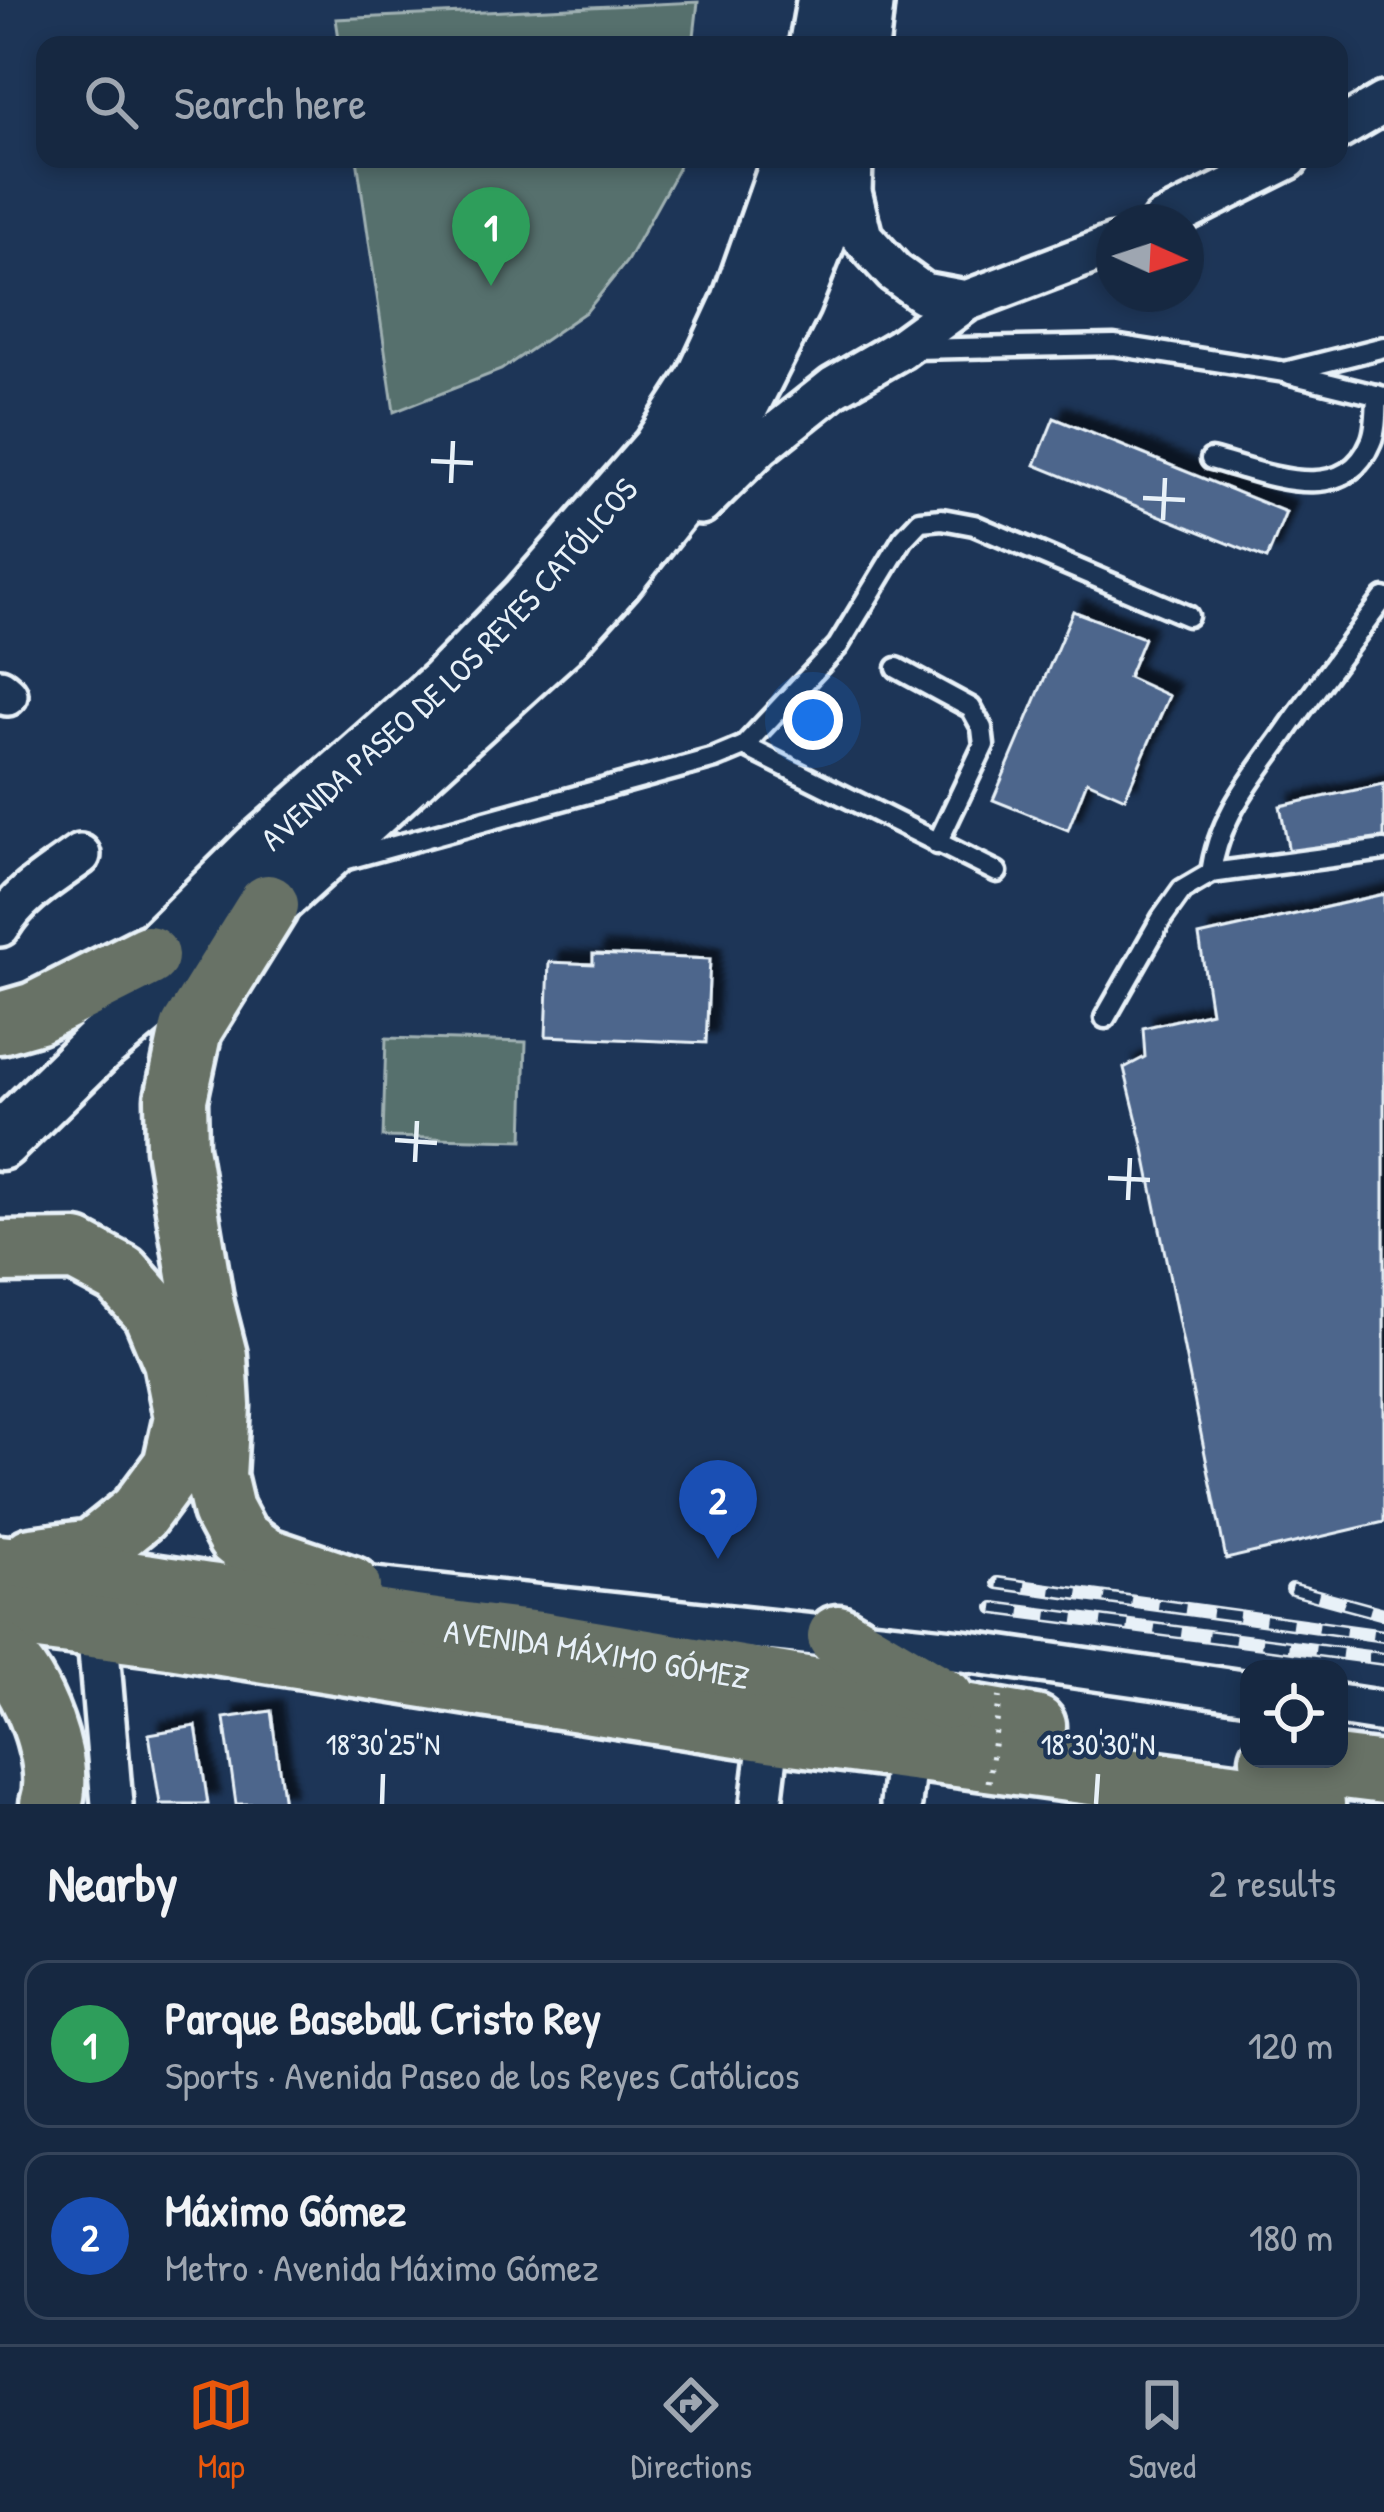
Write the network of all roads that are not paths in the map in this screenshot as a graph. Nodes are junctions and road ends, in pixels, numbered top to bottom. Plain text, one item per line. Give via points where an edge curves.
1 (825, 0) edge
2 (866, 0) edge
3 (819, 36) edge
4 (862, 36) edge
5 (1384, 103) edge
6 (1348, 124) edge
7 (787, 168) edge
8 (837, 168) edge
9 (851, 168) edge
10 (1270, 168) edge
11 (1198, 204) edge
12 (1096, 252) edge
13 (966, 301) junction
14 (1384, 347) edge
15 (901, 349) junction
16 (1285, 372) junction
17 (1381, 396) edge
18 (1210, 459) dead end
19 (1384, 598) edge
20 (1188, 616) dead end
21 (559, 641) junction
22 (897, 668) dead end
23 (744, 746) junction
24 (937, 844) junction
25 (1384, 850) edge
26 (80, 855) dead end
27 (278, 869) junction
28 (997, 872) dead end
29 (1211, 873) junction
30 (13, 882) edge
31 (0, 926) edge
32 (148, 956) junction
33 (1105, 1018) dead end
34 (0, 1024) edge
35 (0, 1091) edge
36 (0, 1142) edge
37 (0, 1252) edge
38 (0, 1564) edge
39 (346, 1585) junction
40 (0, 1615) edge
41 (97, 1627) junction
42 (460, 1634) junction
43 (838, 1636) junction
44 (0, 1654) edge
45 (1240, 1691) edge
46 (1348, 1706) edge
47 (987, 1708) junction
48 (1384, 1712) edge
49 (770, 1731) junction
50 (1240, 1758) edge
51 (1344, 1768) edge
52 (1187, 1769) junction
53 (1384, 1773) edge
54 (904, 1777) edge
55 (51, 1804) edge
56 (112, 1804) edge
57 (761, 1804) edge
58 (1314, 1804) edge

1 - 3 main road
2 - 4 main road
5 - 6 street
7 - 27 main road, AVENIDA PASEO DE LOS REYES CATÓLICOS via 739,304 703,382 658,450
8 - 21 main road, AVENIDA PASEO DE LOS REYES CATÓLICOS via 793,302 719,448
9 - 13 street via 862,237 923,293
10 - 11 street
12 - 13 street, AVENIDA PASEO DE LOS REYES CATÓLICOS
13 - 15 street, AVENIDA PASEO DE LOS REYES CATÓLICOS
14 - 16 lane
15 - 16 lane via 1114,345
15 - 21 street, AVENIDA PASEO DE LOS REYES CATÓLICOS via 760,446
16 - 17 lane
17 - 18 lane via 1372,440 1358,464 1332,480 1303,483
19 - 29 lane via 1232,807
20 - 23 lane via 974,525 920,520 838,646
21 - 27 main road, AVENIDA PASEO DE LOS REYES CATÓLICOS
22 - 24 lane via 970,708 982,728 984,745
23 - 24 lane
23 - 27 lane
24 - 28 lane
25 - 29 lane
26 - 30 street
27 - 32 main road, AVENIDA PASEO DE LOS REYES CATÓLICOS
27 - 36 main road, AVENIDA PASEO DE LOS REYES CATÓLICOS
27 - 39 main road via 190,1029 176,1099 177,1148 216,1356 215,1476 223,1510 238,1538 265,1558
29 - 33 lane via 1182,890
30 - 31 street
32 - 34 main road
32 - 35 main road, AVENIDA PASEO DE LOS REYES CATÓLICOS
37 - 38 main road via 76,1251 121,1275 153,1311 185,1417 174,1466 140,1514 93,1550
38 - 42 main road, AVENIDA MÁXIMO GÓMEZ
39 - 42 main road
39 - 43 street
40 - 41 main road, AVENIDA MÁXIMO GÓMEZ
41 - 49 main road, AVENIDA MÁXIMO GÓMEZ
41 - 56 street
42 - 47 main road, AVENIDA MÁXIMO GÓMEZ
43 - 45 street
43 - 47 main road
44 - 55 main road via 47,1731
46 - 48 street
47 - 52 main road, AVENIDA MÁXIMO GÓMEZ
49 - 54 main road, AVENIDA MÁXIMO GÓMEZ
49 - 57 street
50 - 52 main road
51 - 53 main road
52 - 54 main road, AVENIDA MÁXIMO GÓMEZ
52 - 58 main road

